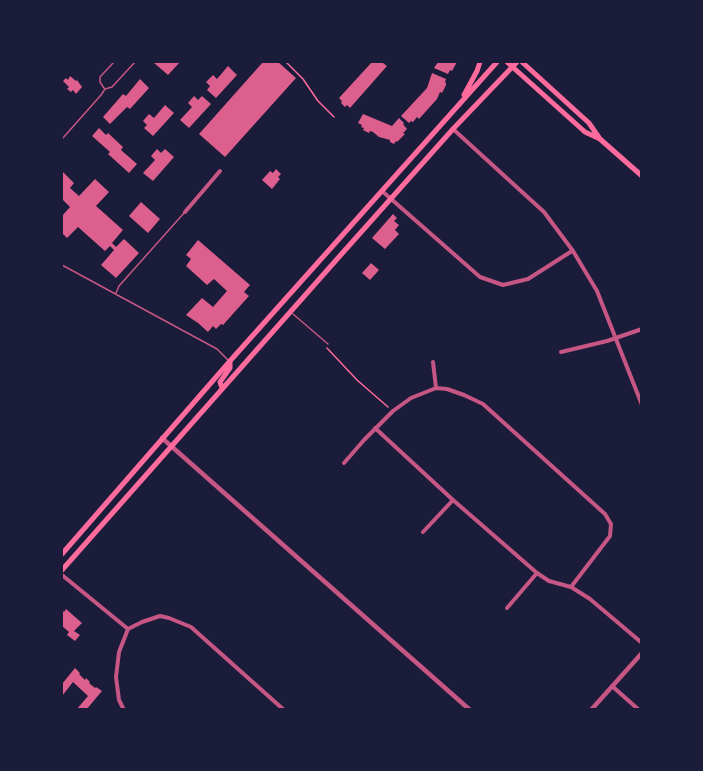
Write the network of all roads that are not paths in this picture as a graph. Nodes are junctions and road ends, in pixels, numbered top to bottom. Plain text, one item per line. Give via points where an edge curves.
1 (114, 62) edge
2 (135, 62) edge
3 (480, 62) edge
4 (497, 62) edge
5 (507, 62) edge
6 (517, 62) edge
7 (522, 62) edge
8 (512, 66) junction
9 (105, 89) junction
10 (458, 105) junction
11 (566, 115) junction
12 (453, 129) junction
13 (595, 131) junction
14 (62, 138) edge
15 (600, 139) junction
16 (220, 171) dead end
17 (642, 177) edge
18 (382, 191) junction
19 (390, 199) junction
20 (186, 212) joint
21 (573, 251) junction
22 (62, 265) edge
23 (115, 294) junction
24 (290, 311) junction
25 (642, 329) edge
26 (615, 338) junction
27 (328, 344) dead end
28 (561, 352) dead end
29 (230, 362) junction
30 (433, 362) dead end
31 (222, 388) junction
32 (436, 388) junction
33 (642, 405) edge
34 (375, 428) junction
35 (162, 438) junction
36 (171, 445) junction
37 (344, 462) dead end
38 (453, 500) junction
39 (423, 532) dead end
40 (62, 554) edge
41 (62, 570) edge
42 (537, 573) junction
43 (62, 575) edge
44 (571, 586) junction
45 (507, 608) dead end
46 (128, 628) junction
47 (642, 643) edge
48 (642, 653) edge
49 (612, 686) junction
50 (124, 710) edge
51 (284, 710) edge
52 (470, 710) edge
53 (591, 710) edge
54 (639, 710) edge

1 - 9 lane via 100,77
2 - 9 lane via 112,87
3 - 10 main road
4 - 10 main road
5 - 8 main road
6 - 8 main road
7 - 13 main road
8 - 11 main road
8 - 12 main road
9 - 14 lane
10 - 18 main road
11 - 13 main road via 573,113
11 - 15 main road
12 - 19 main road
12 - 21 street via 544,212
13 - 15 main road
15 - 17 main road
16 - 20 street
18 - 19 street
18 - 29 main road
19 - 21 street via 480,276 503,285 528,279
19 - 24 main road
20 - 23 lane
21 - 26 street via 597,291
22 - 23 lane
23 - 29 lane via 217,349
24 - 27 lane
24 - 31 main road
25 - 26 street
26 - 28 street
26 - 33 street
29 - 31 main road via 230,369 220,382
29 - 35 main road
30 - 32 street
31 - 36 main road
32 - 34 street via 411,398
32 - 44 street via 483,404 605,514 611,524 609,536
34 - 37 street
34 - 38 street
35 - 36 street
35 - 40 main road
36 - 41 main road
36 - 52 street
38 - 39 street
38 - 42 street
42 - 44 street via 549,581
42 - 45 street
43 - 46 street
44 - 47 street
46 - 50 street via 119,652 116,677
46 - 51 street via 160,616 191,627
48 - 49 street
49 - 53 street
49 - 54 street

